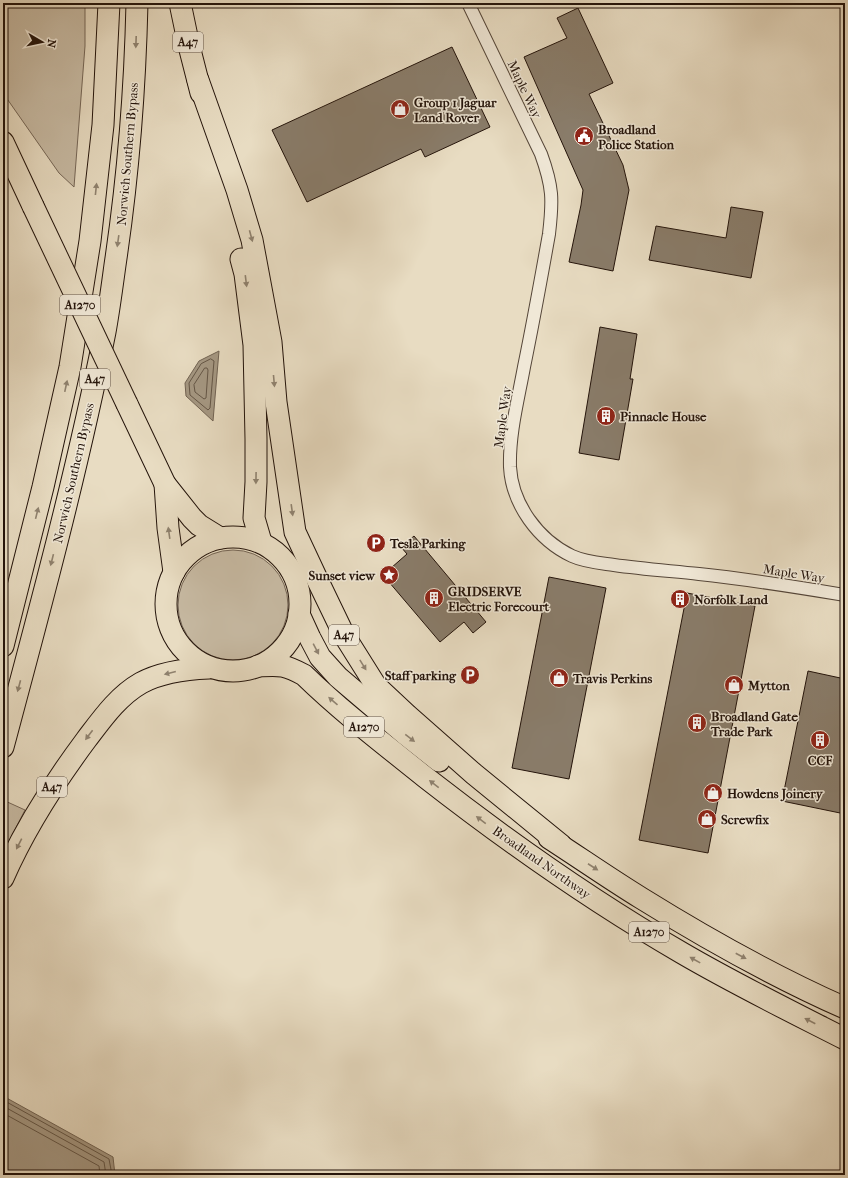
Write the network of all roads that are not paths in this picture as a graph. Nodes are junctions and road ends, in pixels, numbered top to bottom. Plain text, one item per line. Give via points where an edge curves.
1 (108, 3) edge
2 (137, 3) edge
3 (180, 3) edge
4 (468, 3) edge
5 (198, 80) junction
6 (3, 142) edge
7 (8, 158) edge
8 (164, 484) junction
9 (220, 538) junction
10 (261, 542) junction
11 (174, 572) junction
12 (845, 595) edge
13 (299, 614) junction
14 (3, 646) edge
15 (258, 666) junction
16 (208, 668) junction
17 (3, 747) edge
18 (561, 846) junction
19 (3, 878) edge
20 (845, 1008) edge
21 (845, 1038) edge

14 -> 1 highway, Norwich Southern Bypass / A47 via 70,367 90,241 101,141
2 -> 17 highway, Norwich Southern Bypass / A47 via 128,166 105,331 77,460
3 - 5 highway, A47
4 - 12 street, Maple Way via 541,154 552,195 549,234 510,452 512,481 522,510 549,542 570,555 587,561 779,584
5 -> 10 highway, A47 via 245,274 254,345 254,518
5 -> 18 highway, A47 via 235,183 252,240 271,342 276,402 295,532 317,579 344,635 376,686 406,716
6 - 7 highway, A1270
7 - 8 highway, A1270, bridge
8 - 9 highway, A1270 via 192,518
11 -> 8 highway, A1270
9 - 10 highway via 248,538
9 - 11 highway via 206,542 194,550
10 - 13 highway via 284,560 292,572 298,585
11 - 16 highway via 168,589 166,607 170,624 177,640 189,654
13 - 15 highway via 292,636 277,654
13 -> 18 highway, Broadland Northway / A1270 via 320,657 338,677 482,795
15 - 16 highway via 234,671
21 -> 15 highway, Broadland Northway / A1270 via 682,953 595,899 464,808 383,744 304,675 280,665
16 -> 19 highway, A47 via 166,673 142,683 114,705 67,765 36,813
18 -> 20 highway, Broadland Northway / A1270 via 641,898 719,944 804,990

